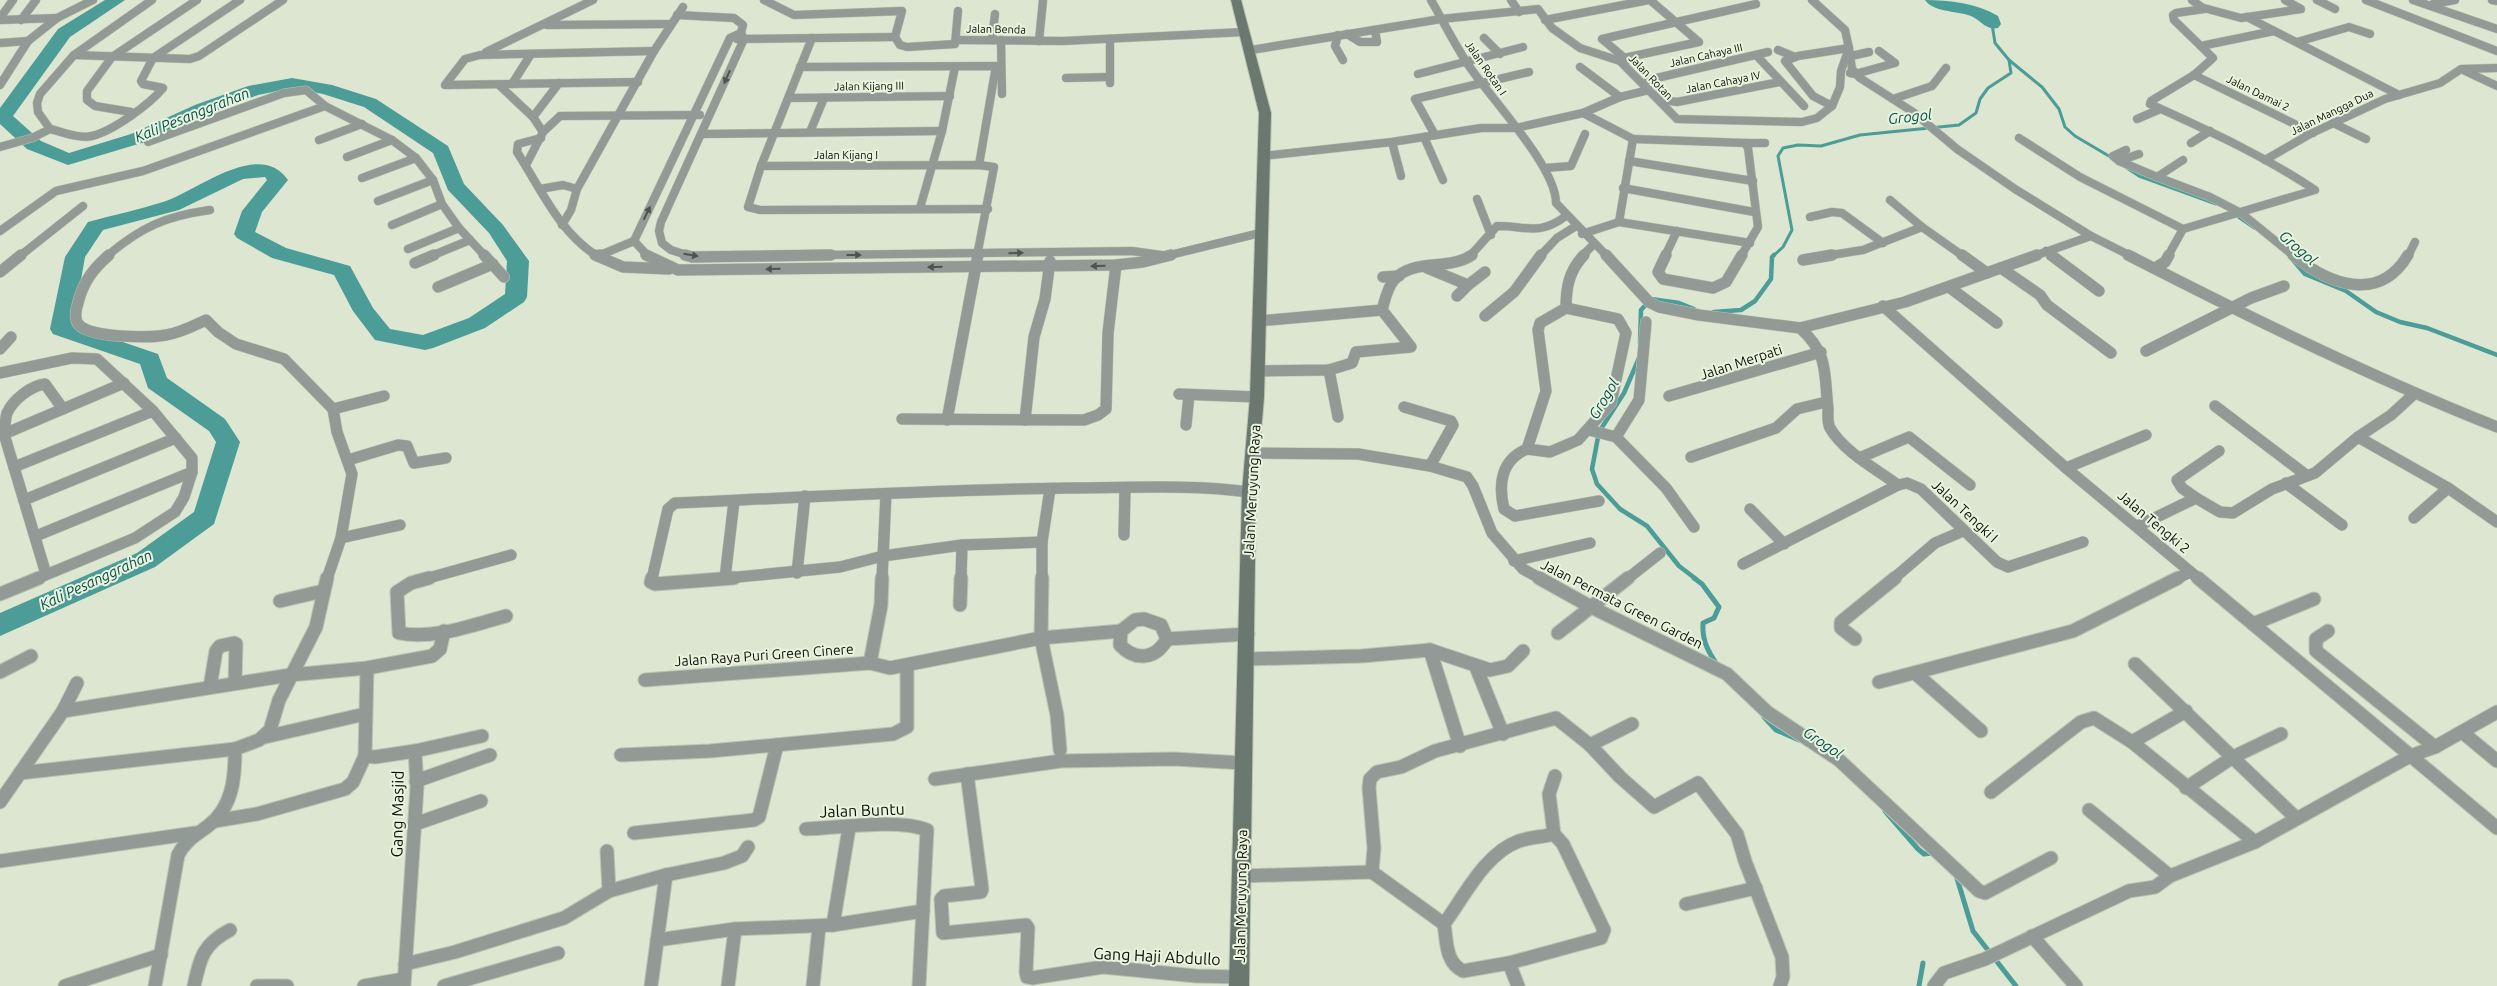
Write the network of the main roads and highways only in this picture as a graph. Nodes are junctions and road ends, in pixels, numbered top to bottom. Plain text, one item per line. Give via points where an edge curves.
1 (1236, 0) edge
2 (1239, 982) edge

1 - 2 main road, Jalan Meruyung Raya via 1265,113 1257,397 1249,492

